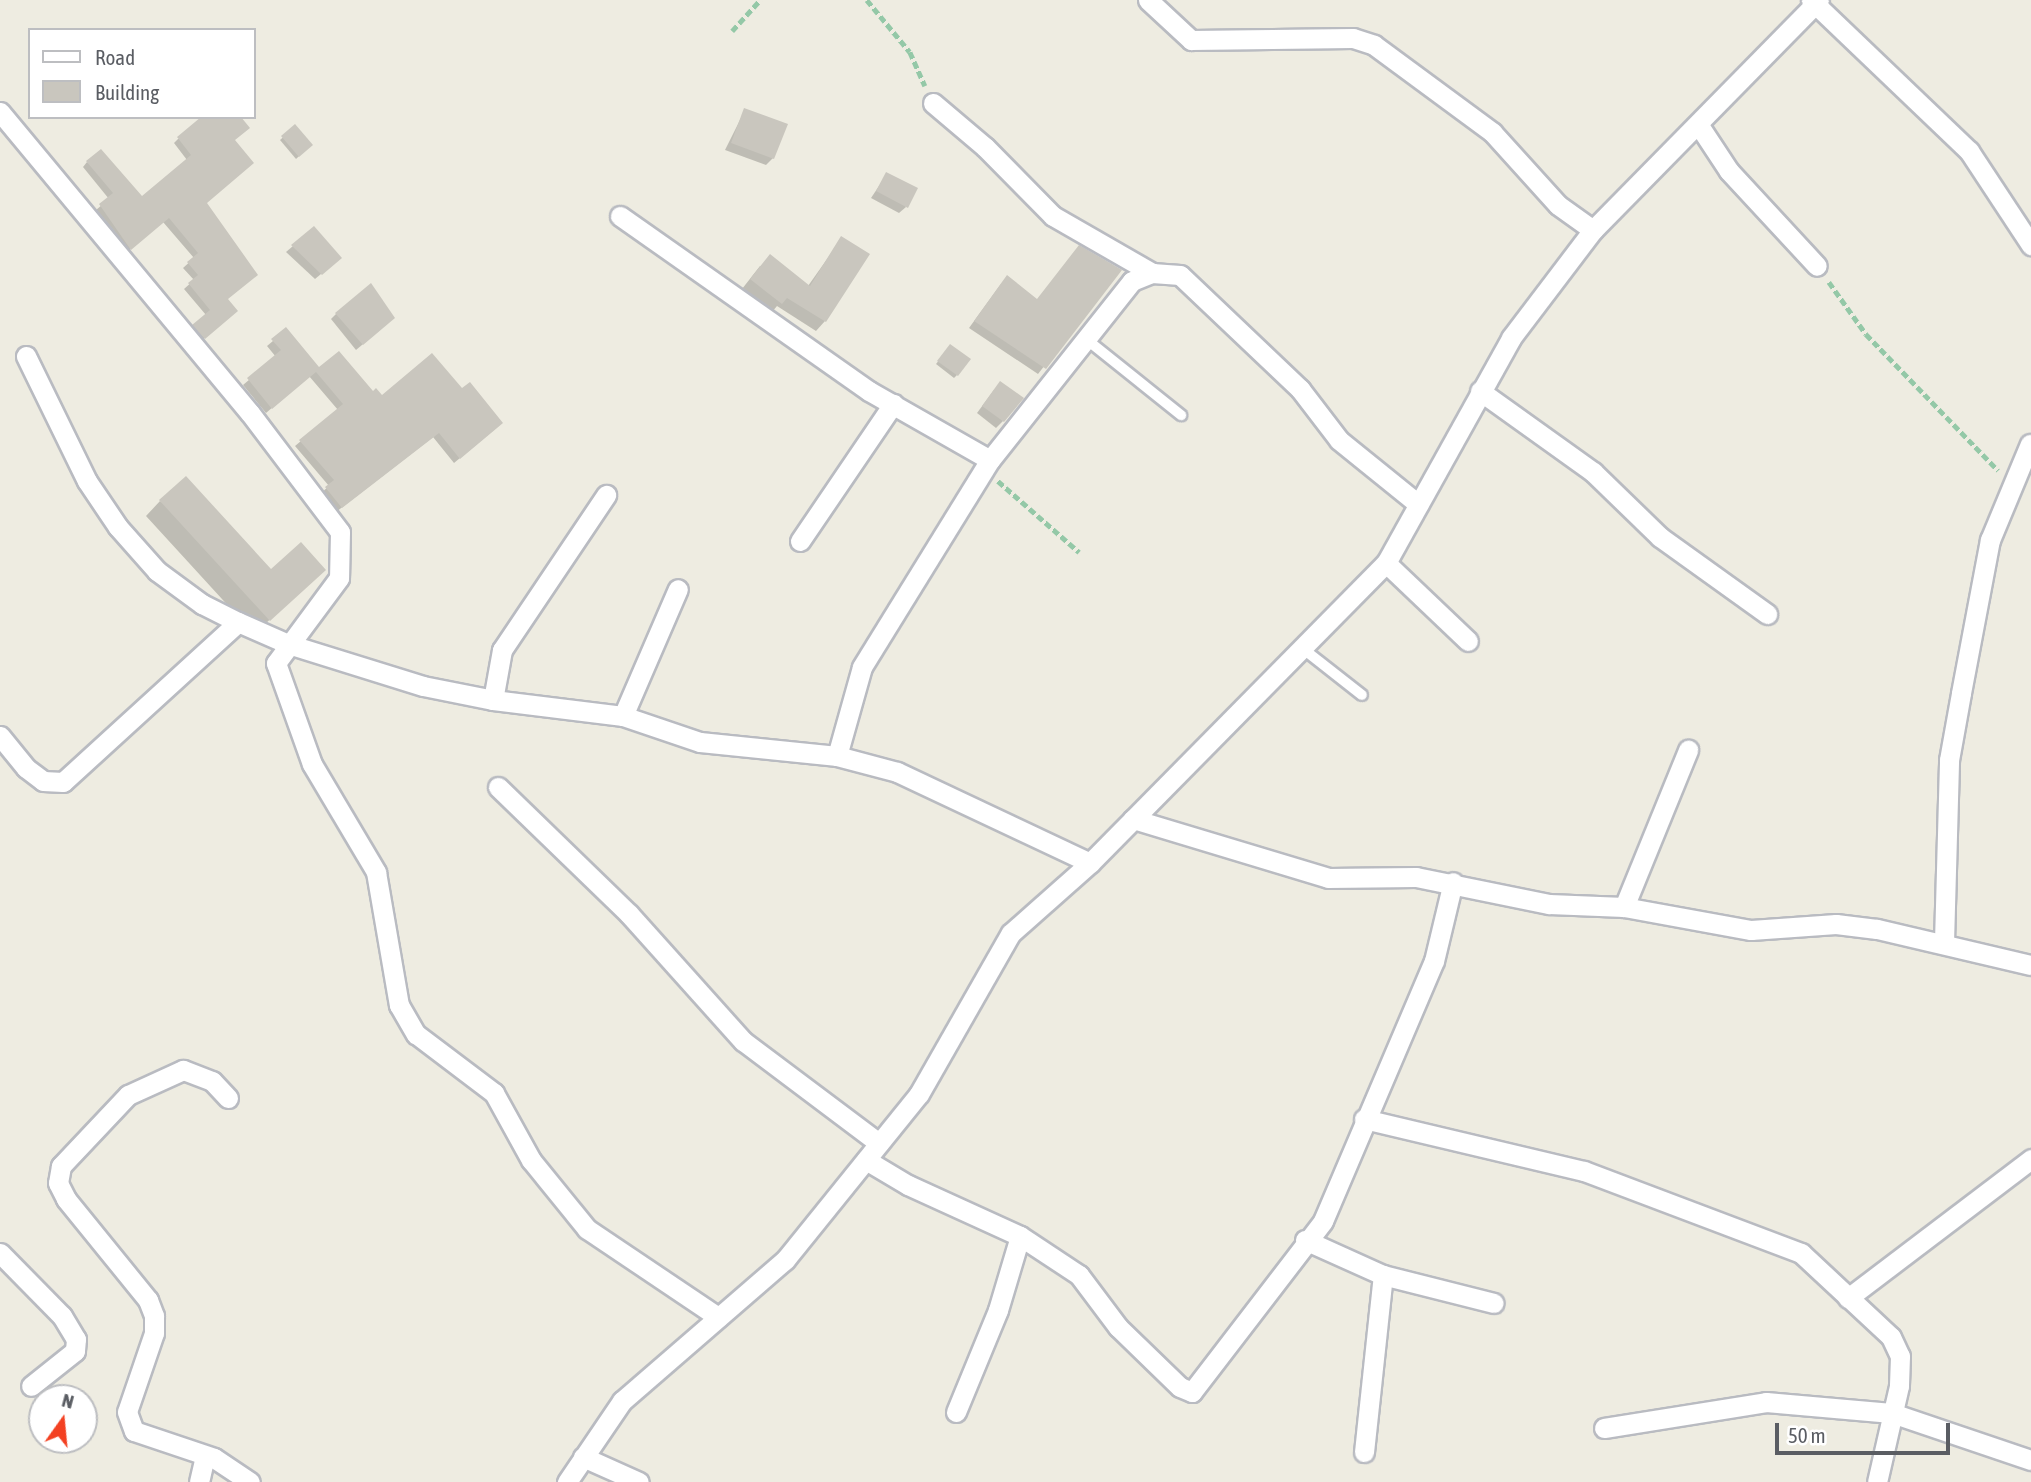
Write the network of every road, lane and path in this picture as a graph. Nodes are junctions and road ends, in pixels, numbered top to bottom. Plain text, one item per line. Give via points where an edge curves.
1 (760, 0) edge
2 (867, 0) edge
3 (1148, 0) edge
4 (1816, 1) edge
5 (733, 31) dead end
6 (933, 103) joint
7 (0, 111) edge
8 (1698, 124) junction
9 (620, 216) dead end
10 (1593, 230) junction
11 (2031, 245) edge
12 (1817, 266) joint
13 (1152, 273) junction
14 (1086, 339) junction
15 (26, 356) dead end
16 (1480, 391) junction
17 (893, 404) junction
18 (1181, 415) dead end
19 (2030, 444) edge
20 (987, 465) junction
21 (2011, 484) junction
22 (606, 495) dead end
23 (1418, 504) junction
24 (800, 541) dead end
25 (1079, 552) dead end
26 (1386, 564) junction
27 (678, 589) dead end
28 (1767, 614) dead end
29 (238, 622) junction
30 (1468, 641) dead end
31 (288, 644) junction
32 (1302, 648) junction
33 (1362, 695) dead end
34 (493, 700) junction
35 (623, 716) junction
36 (0, 736) edge
37 (1688, 750) dead end
38 (837, 757) junction
39 (498, 787) dead end
40 (1133, 818) junction
41 (1090, 863) junction
42 (1454, 882) junction
43 (1624, 907) junction
44 (1944, 942) junction
45 (2031, 965) edge
46 (228, 1098) dead end
47 (1364, 1119) junction
48 (879, 1143) junction
49 (2031, 1159) edge
50 (866, 1160) junction
51 (1020, 1236) junction
52 (1305, 1240) junction
53 (0, 1253) edge
54 (1383, 1275) junction
55 (1848, 1298) junction
56 (1494, 1303) dead end
57 (718, 1317) junction
58 (35, 1384) edge
59 (956, 1412) dead end
60 (1892, 1413) junction
61 (1604, 1428) dead end
62 (1364, 1451) dead end
63 (205, 1456) junction
64 (583, 1457) junction
65 (2031, 1460) edge
66 (199, 1482) edge
67 (250, 1482) edge
68 (567, 1482) edge
69 (639, 1482) edge
70 (1877, 1482) edge

1 - 5 path
2 - 6 path via 910,52
3 - 10 street via 1191,40 1353,38 1374,45 1492,132 1558,205
4 - 8 street
4 - 11 street via 1969,151
6 - 13 street via 985,147 1053,216
7 - 31 street via 250,413 340,532 340,578
8 - 10 street
8 - 12 street via 1729,171
9 - 17 street
10 - 16 street via 1511,338
12 - 21 path via 1866,334
13 - 14 street via 1132,281
13 - 23 street via 1180,275 1300,389 1339,440
14 - 18 lane
14 - 20 street
15 - 29 street via 87,481 118,527 157,571
16 - 23 street
16 - 28 street via 1592,472 1670,544
17 - 20 street
17 - 24 street
19 - 21 street
20 - 25 path
20 - 38 street via 862,667
21 - 44 street via 1990,540 1949,760
22 - 34 street via 502,650
23 - 26 street
26 - 30 street
26 - 32 street
27 - 35 street
29 - 31 street
29 - 36 street via 63,782 43,780 26,768
31 - 34 street via 423,686
31 - 57 street via 275,663 288,705 312,764 376,872 399,1005 416,1034 494,1093 531,1160 587,1229
32 - 33 lane
32 - 40 street
34 - 35 street
35 - 38 street via 700,742
37 - 43 street
38 - 41 street via 897,772
39 - 48 street via 629,914 743,1041
40 - 41 street
40 - 42 street via 1328,878 1416,877
41 - 48 street via 1011,933 919,1094
42 - 43 street via 1549,904
42 - 47 street via 1434,961
43 - 44 street via 1751,930 1836,925
44 - 45 street
46 - 63 street via 204,1076 183,1070 128,1095 61,1166 58,1183 148,1300 154,1316 154,1333 127,1412 134,1431
47 - 52 street via 1323,1222
47 - 55 street via 1584,1171 1748,1229 1801,1253
48 - 50 street
49 - 55 street
50 - 51 street via 908,1185
50 - 57 street via 785,1261
51 - 52 street via 1079,1275 1118,1327 1180,1387 1192,1392
51 - 59 street via 998,1310
52 - 54 street
53 - 58 street via 62,1316 76,1339 75,1351
54 - 56 street
54 - 62 street
55 - 60 street via 1891,1337 1900,1356
57 - 64 street via 622,1401
60 - 61 street via 1766,1402
60 - 65 street
60 - 70 street
63 - 66 street
63 - 67 street
64 - 68 street
64 - 69 street

